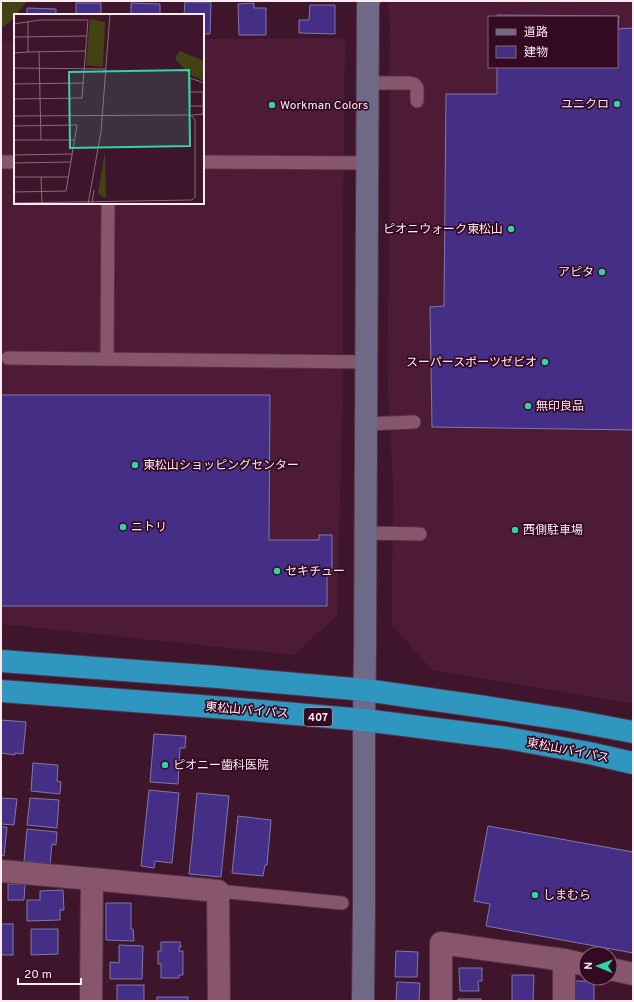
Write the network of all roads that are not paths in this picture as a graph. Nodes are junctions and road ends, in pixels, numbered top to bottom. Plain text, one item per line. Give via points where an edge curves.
1 (369, 1) edge
2 (368, 83) junction
3 (417, 101) dead end
4 (1, 162) edge
5 (14, 162) edge
6 (204, 162) edge
7 (368, 163) junction
8 (108, 204) edge
9 (8, 358) dead end
10 (107, 359) junction
11 (358, 361) junction
12 (414, 422) dead end
13 (366, 424) junction
14 (366, 533) junction
15 (420, 534) dead end
16 (1, 661) edge
17 (365, 690) junction
18 (1, 691) edge
19 (364, 720) junction
20 (633, 732) edge
21 (633, 763) edge
22 (1, 871) edge
23 (92, 879) junction
24 (218, 891) junction
25 (342, 903) dead end
26 (564, 960) junction
27 (578, 963) edge
28 (618, 971) edge
29 (633, 974) edge
30 (92, 1001) edge
31 (219, 1001) edge
32 (363, 1001) edge
33 (441, 1001) edge
34 (564, 1001) edge

1 - 2 street
2 - 3 lane via 414,84 417,88
2 - 7 street
4 - 5 lane
6 - 7 lane
7 - 11 street
8 - 10 lane
9 - 10 lane
10 - 11 lane
11 - 13 street
12 - 13 lane
13 - 14 street
14 - 15 lane
14 - 17 street
16 - 17 highway
17 - 19 street
17 - 20 highway via 554,717
18 - 19 highway, 東松山バイパス / 407
19 - 21 highway, 東松山バイパス / 407 via 507,738
19 - 32 street
22 - 23 street
23 - 24 street
23 - 30 street
24 - 25 lane
24 - 31 street
26 - 27 street
26 - 33 street via 442,943
26 - 34 street
28 - 29 street

